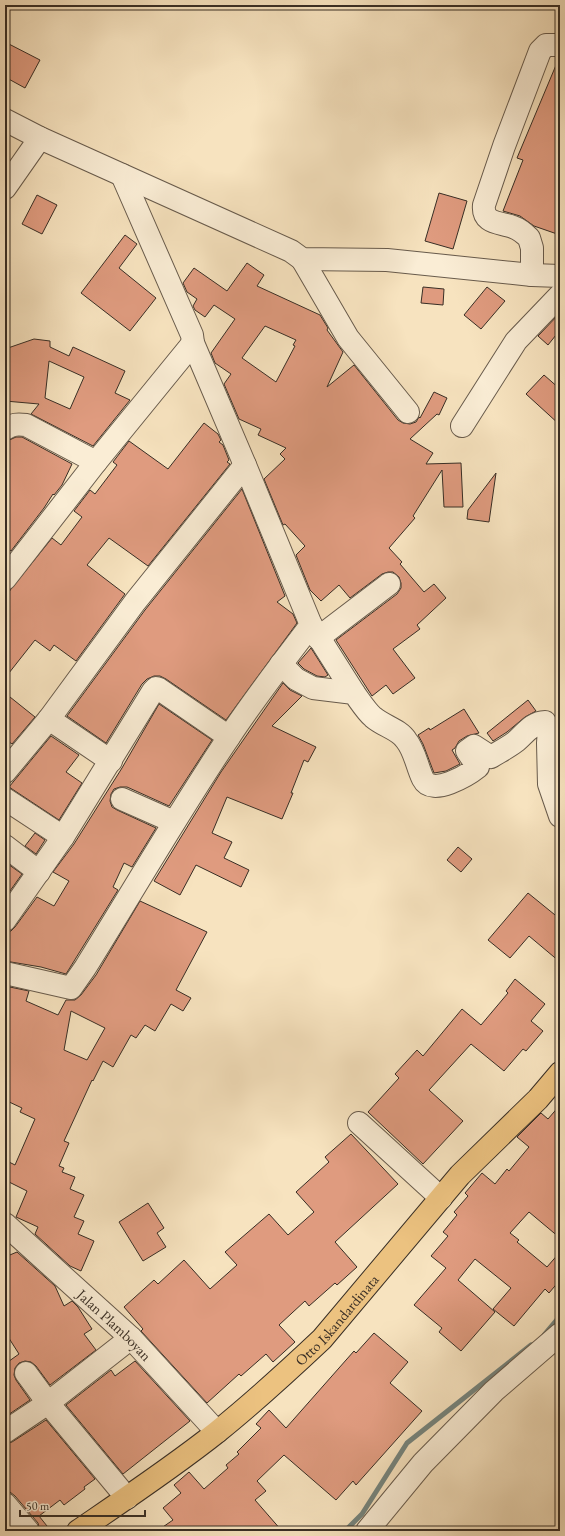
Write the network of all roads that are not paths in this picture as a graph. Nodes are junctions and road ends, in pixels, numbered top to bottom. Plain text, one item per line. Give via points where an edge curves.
1 (560, 45) edge
2 (5, 120) edge
3 (40, 138) junction
4 (122, 175) junction
5 (5, 188) edge
6 (302, 259) junction
7 (532, 274) junction
8 (560, 276) edge
9 (560, 295) edge
10 (193, 343) junction
11 (408, 412) dead end
12 (462, 426) dead end
13 (5, 429) edge
14 (96, 462) junction
15 (245, 465) junction
16 (5, 579) edge
17 (390, 584) dead end
18 (314, 632) junction
19 (281, 664) junction
20 (354, 693) junction
21 (49, 719) junction
22 (229, 737) junction
23 (111, 761) junction
24 (5, 772) edge
25 (5, 799) edge
26 (122, 799) dead end
27 (560, 816) edge
28 (174, 822) junction
29 (63, 837) junction
30 (5, 846) edge
31 (39, 872) junction
32 (5, 920) edge
33 (5, 973) edge
34 (560, 1073) edge
35 (359, 1123) dead end
36 (441, 1198) junction
37 (5, 1224) edge
38 (560, 1334) edge
39 (130, 1338) junction
40 (26, 1373) dead end
41 (48, 1402) junction
42 (5, 1432) edge
43 (217, 1432) junction
44 (127, 1498) junction
45 (5, 1504) edge
46 (28, 1531) edge
47 (78, 1531) edge
48 (367, 1531) edge

1 - 7 street via 546,45 540,51 484,205 484,213 490,220 514,227 529,238 532,248
2 - 3 street
3 - 4 street
3 - 5 street
4 - 6 street via 291,251
4 - 10 street via 192,335
6 - 7 street via 386,260
6 - 11 street via 348,338
7 - 8 street
9 - 12 street via 516,341
10 - 14 street
10 - 15 street
13 - 14 street via 17,424 26,425
14 - 16 street
15 - 18 street
15 - 21 street via 135,602
17 - 18 street
18 - 19 street
18 - 20 street
19 - 20 street via 296,679 313,688
19 - 22 street
20 - 27 street via 373,717 406,740 424,781 431,786 440,786 478,767 467,751 474,746 491,757 515,742 526,731 540,722 545,722 549,729 549,784
21 - 23 street
21 - 24 street
22 - 23 street via 156,688
22 - 28 street
23 - 29 street
25 - 29 street
26 - 28 street
28 - 33 street via 115,921 71,988
29 - 31 street
30 - 31 street
31 - 32 street
34 - 36 main road, Otto Iskandardinata via 538,1099 460,1175
35 - 36 street
36 - 43 main road, Otto Iskandardinata via 322,1339
37 - 39 street, Jalan Plamboyan
38 - 48 street via 494,1391 423,1463
39 - 41 street
39 - 43 street, Jalan Plamboyan
40 - 41 street
41 - 42 street
41 - 44 street
43 - 44 main road, Otto Iskandardinata
44 - 47 main road, Otto Iskandardinata
45 - 46 street

